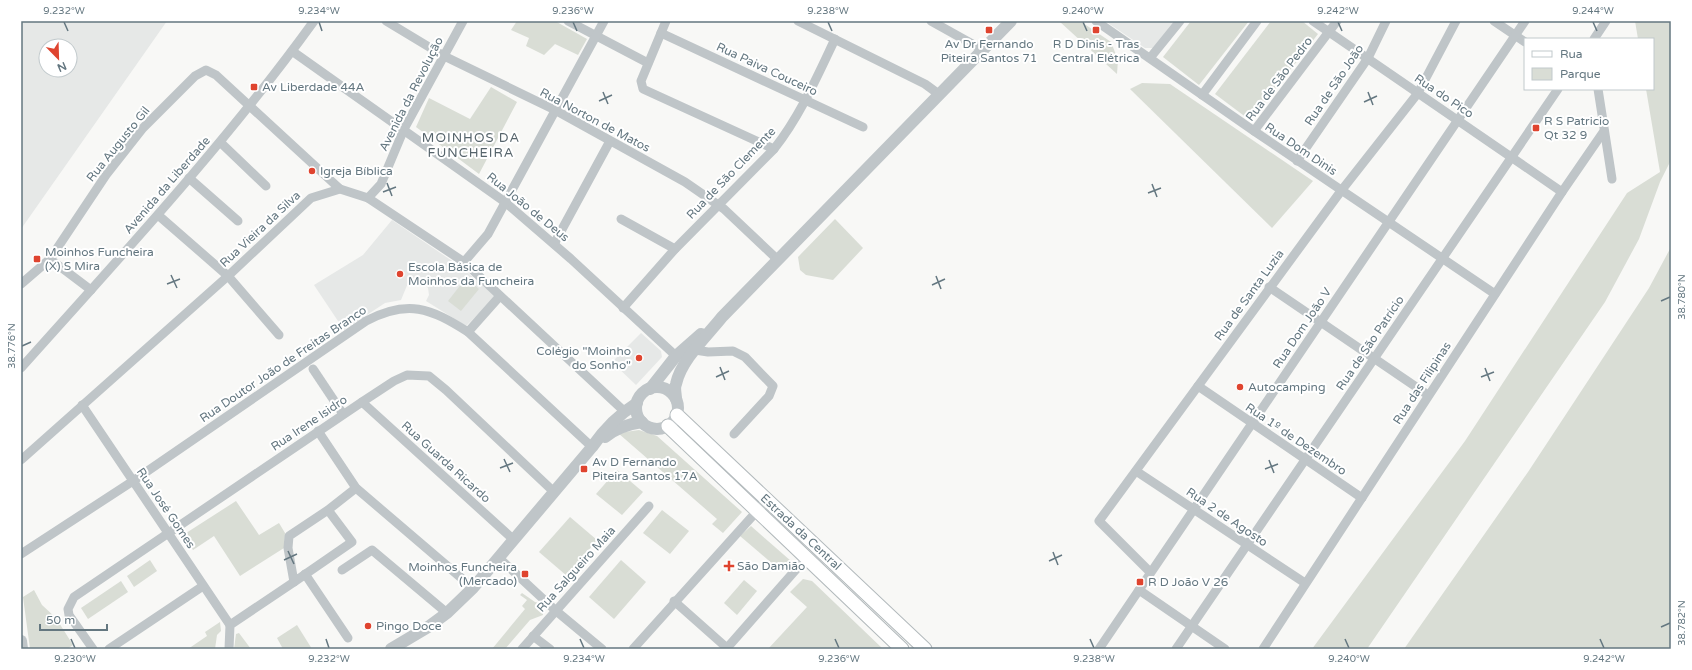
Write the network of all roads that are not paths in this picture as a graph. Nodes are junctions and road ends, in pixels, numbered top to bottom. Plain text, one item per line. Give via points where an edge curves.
1 (314, 21) edge
2 (386, 21) edge
3 (463, 21) edge
4 (568, 21) edge
5 (604, 21) edge
6 (666, 21) edge
7 (798, 21) edge
8 (932, 21) edge
9 (1011, 21) edge
10 (1096, 21) edge
11 (1180, 21) edge
12 (1258, 21) edge
13 (1313, 21) edge
14 (1337, 21) edge
15 (1386, 21) edge
16 (1456, 21) edge
17 (1494, 21) edge
18 (1525, 21) edge
19 (1606, 21) edge
20 (1329, 32) junction
21 (661, 33) junction
22 (596, 36) junction
23 (1515, 36) junction
24 (1595, 38) edge
25 (835, 39) junction
26 (1524, 41) edge
27 (983, 50) junction
28 (292, 51) junction
29 (444, 56) junction
30 (1150, 58) junction
31 (1368, 58) junction
32 (648, 63) junction
33 (1557, 90) edge
34 (1598, 90) edge
35 (1418, 93) junction
36 (940, 95) junction
37 (1202, 95) junction
38 (805, 100) junction
39 (250, 106) junction
40 (555, 110) junction
41 (1458, 120) junction
42 (863, 127) dead end
43 (404, 129) junction
44 (1604, 131) junction
45 (1254, 132) junction
46 (610, 141) junction
47 (220, 142) junction
48 (774, 149) junction
49 (1511, 157) junction
50 (1297, 161) junction
51 (324, 175) junction
52 (189, 178) junction
53 (1612, 179) dead end
54 (266, 186) dead end
55 (340, 189) junction
56 (1341, 191) junction
57 (1562, 192) junction
58 (322, 194) junction
59 (368, 198) junction
60 (505, 202) junction
61 (717, 205) junction
62 (158, 215) junction
63 (621, 219) dead end
64 (238, 220) dead end
65 (1389, 223) junction
66 (554, 244) junction
67 (674, 249) junction
68 (50, 259) junction
69 (778, 260) junction
70 (1442, 260) junction
71 (464, 262) junction
72 (228, 276) junction
73 (21, 284) edge
74 (1269, 287) junction
75 (91, 290) junction
76 (1495, 294) junction
77 (500, 296) junction
78 (623, 308) junction
79 (722, 317) junction
80 (1321, 322) junction
81 (468, 332) junction
82 (279, 335) dead end
83 (695, 350) junction
84 (676, 356) junction
85 (1374, 358) junction
86 (21, 368) edge
87 (313, 369) dead end
88 (1198, 386) junction
89 (650, 389) junction
90 (1428, 395) junction
91 (676, 399) junction
92 (362, 402) junction
93 (637, 402) junction
94 (82, 405) junction
95 (624, 411) junction
96 (344, 414) junction
97 (677, 416) junction
98 (642, 422) junction
99 (1252, 423) junction
100 (668, 426) junction
101 (318, 432) junction
102 (734, 434) dead end
103 (592, 447) junction
104 (21, 460) edge
105 (1305, 460) junction
106 (1136, 471) junction
107 (133, 481) junction
108 (356, 488) junction
109 (553, 491) junction
110 (1362, 498) junction
111 (767, 500) junction
112 (649, 506) dead end
113 (1193, 508) junction
114 (328, 510) junction
115 (757, 510) junction
116 (168, 532) junction
117 (514, 540) junction
118 (1247, 545) junction
119 (21, 554) edge
120 (499, 558) junction
121 (807, 558) junction
122 (342, 570) dead end
123 (1150, 572) junction
124 (305, 574) junction
125 (294, 582) junction
126 (1305, 584) junction
127 (203, 586) junction
128 (473, 588) junction
129 (1139, 590) junction
130 (674, 602) junction
131 (555, 610) junction
132 (446, 613) junction
133 (230, 625) junction
134 (1191, 626) junction
135 (533, 636) junction
136 (348, 638) dead end
137 (21, 641) edge
138 (22, 649) edge
139 (93, 649) edge
140 (110, 649) edge
141 (229, 649) edge
142 (391, 649) edge
143 (522, 649) edge
144 (550, 649) edge
145 (602, 649) edge
146 (633, 649) edge
147 (902, 649) edge
148 (925, 649) edge
149 (1099, 649) edge
150 (1176, 649) edge
151 (1225, 649) edge
152 (1263, 649) edge

1 - 28 street, Avenida da Liberdade
2 - 29 street, Rua Norton de Matos
3 - 29 street, Avenida da Revolução
4 - 22 street
5 - 22 street
6 - 21 street
7 - 25 street
8 - 27 street
9 - 27 street
10 - 30 street, Rua Dom Dinis
11 - 30 street
12 - 37 street
13 - 20 street, Rua do Pico
14 - 20 street, Rua de São Pedro
15 - 31 street, Rua de São João
16 - 35 street, Rua de Santa Luzia
17 - 23 street
18 - 23 street, Rua Dom João V
19 - 24 street
20 - 31 street, Rua do Pico
20 - 45 street, Rua de São Pedro
21 - 32 street
21 - 38 street, Rua Paiva Couceiro
22 - 32 street
22 - 40 street
23 - 26 street
23 - 41 street, Rua Dom João V
25 - 36 street via 925,84
25 - 38 street, Rua de São Clemente
27 - 36 street
28 - 39 street, Avenida da Liberdade
28 - 43 street, Rua João de Deus
29 - 40 street, Rua Norton de Matos
29 - 43 street, Avenida da Revolução
30 - 37 street, Rua Dom Dinis
31 - 35 street, Rua do Pico
31 - 50 street, Rua de São João
32 - 48 street via 641,81 641,87 646,92
33 - 49 street, Rua de São Patrício
34 - 44 street
35 - 41 street, Rua do Pico
35 - 56 street, Rua de Santa Luzia
36 - 69 street
37 - 45 street, Rua Dom Dinis
38 - 42 street, Rua Paiva Couceiro
38 - 48 street, Rua de São Clemente
39 - 47 street, Avenida da Liberdade
39 - 51 street
39 - 68 street, Rua Augusto Gil via 216,75 206,70 195,76 143,128 106,175
40 - 46 street, Rua Norton de Matos
40 - 60 street
41 - 49 street, Rua do Pico
41 - 65 street, Rua Dom João V
43 - 59 street, Avenida da Revolução via 381,184
43 - 60 street, Rua João de Deus
44 - 53 street
44 - 57 street, Rua das Filipinas
45 - 50 street, Rua Dom Dinis
46 - 61 street, Rua Norton de Matos via 685,182
46 - 66 street
47 - 52 street, Avenida da Liberdade
47 - 54 street
48 - 61 street, Rua de São Clemente
49 - 57 street, Rua do Pico
49 - 70 street, Rua de São Patrício
50 - 56 street, Rua Dom Dinis
51 - 55 street
51 - 58 street
52 - 62 street, Avenida da Liberdade
52 - 64 street
55 - 58 street, Rua Vieira da Silva
55 - 59 street
56 - 65 street, Rua Dom Dinis
56 - 74 street, Rua de Santa Luzia
57 - 76 street, Rua das Filipinas
58 - 72 street, Rua Vieira da Silva via 311,198
59 - 71 street
60 - 66 street, Rua João de Deus
60 - 71 street via 488,234
61 - 67 street, Rua de São Clemente
61 - 69 street, Rua Norton de Matos
62 - 72 street
62 - 75 street, Avenida da Liberdade
63 - 67 street
65 - 70 street, Rua Dom Dinis
65 - 80 street, Rua Dom João V
66 - 78 street, Rua João de Deus
67 - 78 street, Rua de São Clemente
68 - 73 street, Rua Augusto Gil
68 - 75 street
69 - 79 street
70 - 76 street, Rua Dom Dinis
70 - 85 street, Rua de São Patrício
71 - 77 street
72 - 82 street
72 - 94 street, Rua Vieira da Silva
74 - 80 street
74 - 88 street, Rua de Santa Luzia
75 - 86 street, Avenida da Liberdade
76 - 90 street, Rua das Filipinas
77 - 81 street
77 - 95 street
78 - 84 street, Rua João de Deus
79 - 83 street
79 - 84 street
80 - 85 street
80 - 99 street, Rua Dom João V
81 - 103 street, Rua Doutor João de Freitas Branco
81 - 107 street, Rua Doutor João de Freitas Branco via 447,319 423,309 408,307 380,313
83 - 91 street via 678,374 675,385
83 - 102 street via 733,351 745,357 773,386 769,396
84 - 89 street
85 - 90 street
85 - 105 street, Rua de São Patrício
87 - 96 street
88 - 99 street, Rua 1º de Dezembro
88 - 106 street, Rua de Santa Luzia
89 - 91 street via 665,388
89 - 93 street via 644,392
90 - 110 street, Rua das Filipinas
91 - 97 street
92 - 96 street, Rua Irene Isidro
92 - 109 street, Rua Irene Isidro via 407,375 429,376
92 - 117 street, Rua Guarda Ricardo
93 - 95 street
93 - 98 street via 637,413
94 - 104 street, Rua Vieira da Silva
94 - 107 street, Rua José Gomes
95 - 103 street via 603,431
96 - 101 street, Rua Irene Isidro
97 - 100 street
97 - 111 main road, Estrada da Central
98 - 100 street via 654,428
98 - 103 street via 612,430
99 - 105 street, Rua 1º de Dezembro
99 - 113 street, Rua Dom João V
100 - 115 main road, Estrada da Central
101 - 108 street
101 - 116 street, Rua Irene Isidro
103 - 109 street
105 - 110 street, Rua 1º de Dezembro
105 - 118 street, Rua de São Patrício
106 - 113 street, Rua 2 de Agosto
106 - 123 street, Rua de Santa Luzia via 1099,521
107 - 116 street, Rua José Gomes
107 - 119 street, Rua Doutor João de Freitas Branco
108 - 114 street
108 - 128 street
109 - 117 street
110 - 126 street, Rua das Filipinas
111 - 115 street
111 - 148 main road, Estrada da Central
112 - 131 street, Rua Salgueiro Maia
113 - 118 street, Rua 2 de Agosto
113 - 123 street, Rua Dom João V
114 - 124 street via 352,542
114 - 125 street via 289,536 288,548
115 - 121 main road, Estrada da Central
115 - 130 street
116 - 127 street, Rua José Gomes
116 - 139 street, Rua Irene Isidro via 74,597 70,603 69,615
117 - 120 street
118 - 126 street, Rua 2 de Agosto
118 - 134 street, Rua de São Patrício
120 - 128 street
120 - 131 street
121 - 130 street via 726,648
121 - 147 main road, Estrada da Central
122 - 132 street via 372,550
123 - 129 street, Rua Dom João V
124 - 125 street
124 - 136 street
125 - 133 street
126 - 152 street, Rua das Filipinas
127 - 133 street, Rua José Gomes
127 - 140 street
128 - 132 street
129 - 134 street
129 - 149 street, Rua Dom João V
130 - 146 street
131 - 135 street, Rua Salgueiro Maia
131 - 145 street
132 - 142 street via 423,631
133 - 141 street
134 - 150 street, Rua de São Patrício
134 - 151 street
135 - 143 street, Rua Salgueiro Maia
135 - 144 street
137 - 138 street

